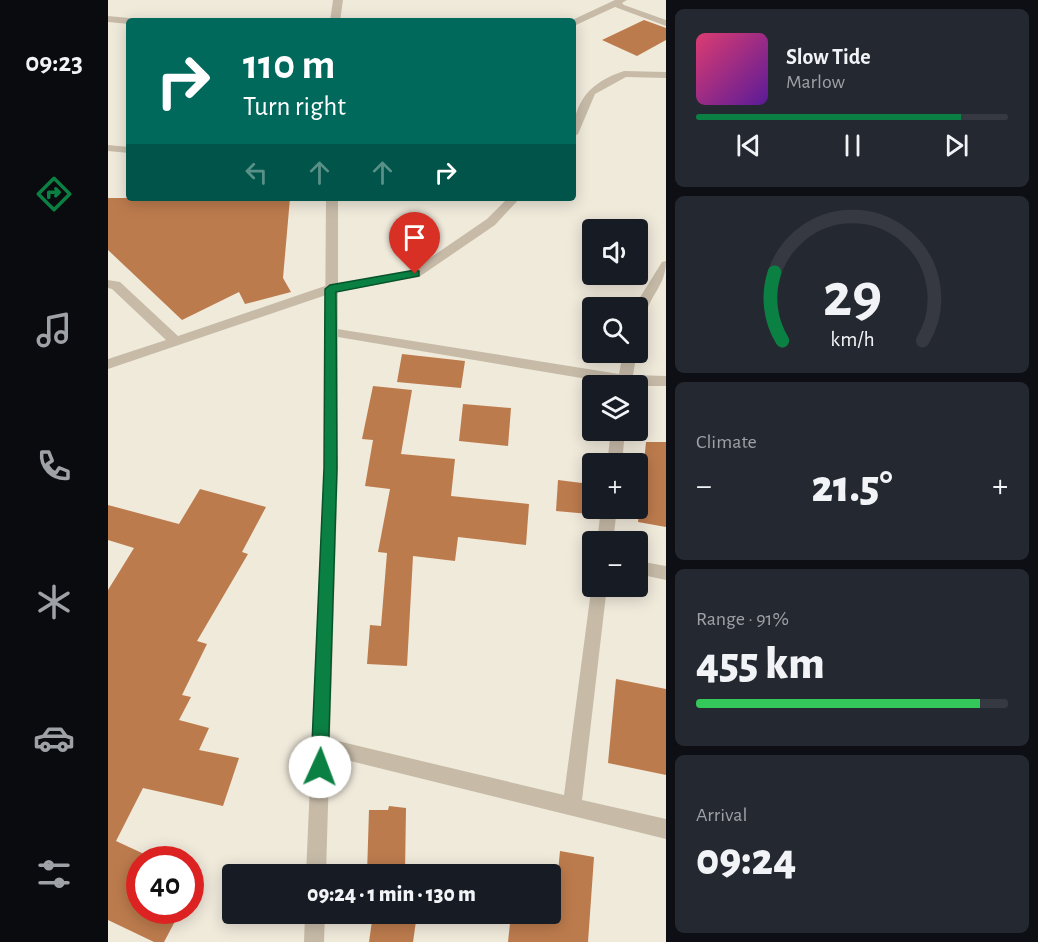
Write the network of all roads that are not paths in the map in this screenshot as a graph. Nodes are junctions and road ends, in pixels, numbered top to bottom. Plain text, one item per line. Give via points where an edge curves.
1 (338, 0) edge
2 (620, 2) edge
3 (335, 18) edge
4 (108, 19) edge
5 (126, 21) edge
6 (576, 22) edge
7 (666, 23) edge
8 (666, 75) edge
9 (576, 127) edge
10 (108, 147) edge
11 (126, 150) edge
12 (332, 201) edge
13 (511, 201) edge
14 (666, 265) edge
15 (108, 284) edge
16 (330, 289) junction
17 (647, 297) edge
18 (331, 332) junction
19 (175, 341) junction
20 (108, 364) edge
21 (583, 375) edge
22 (648, 381) edge
23 (666, 381) edge
24 (648, 570) edge
25 (666, 573) edge
26 (598, 597) edge
27 (321, 746) junction
28 (572, 806) junction
29 (666, 829) edge
30 (316, 864) edge
31 (315, 924) edge
32 (314, 942) edge

1 - 3 street
2 - 6 street
2 - 7 street via 621,7
4 - 5 street
8 - 9 street via 624,74 591,92
10 - 11 street
12 - 16 street
13 - 16 street via 491,222 415,274
14 - 17 street
15 - 19 street via 116,285
16 - 18 street
16 - 19 street
18 - 21 street
18 - 27 street via 331,468
19 - 20 street
22 - 23 street
24 - 25 street
26 - 28 street
27 - 28 street
27 - 30 street
28 - 29 street
31 - 32 street

